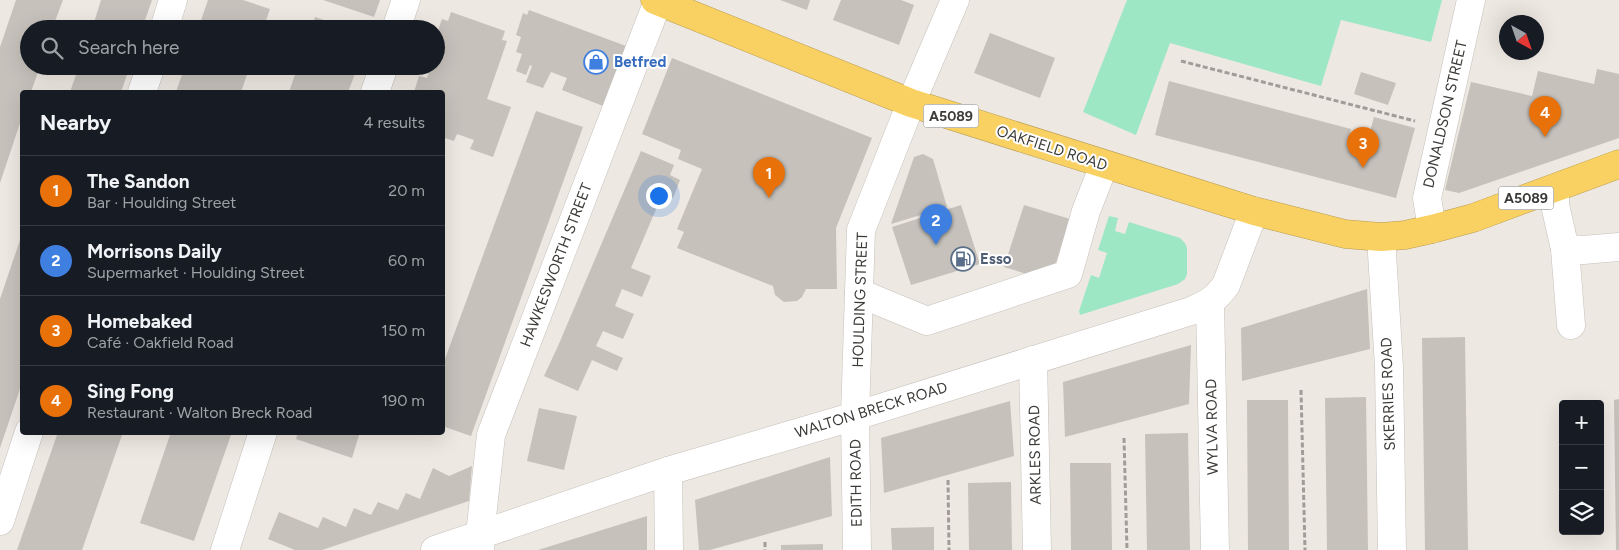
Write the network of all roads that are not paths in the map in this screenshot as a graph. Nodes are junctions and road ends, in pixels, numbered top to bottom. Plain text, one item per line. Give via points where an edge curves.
1 (173, 0) edge
2 (406, 0) edge
3 (955, 0) edge
4 (1471, 0) edge
5 (656, 1) edge
6 (167, 20) edge
7 (399, 20) edge
8 (148, 75) edge
9 (381, 75) edge
10 (143, 90) edge
11 (376, 90) edge
12 (910, 103) junction
13 (1619, 164) edge
14 (1104, 165) junction
15 (1555, 188) junction
16 (1254, 211) junction
17 (1432, 229) junction
18 (1381, 237) junction
19 (1619, 247) edge
20 (1565, 249) junction
21 (859, 293) junction
22 (1210, 303) junction
23 (1571, 325) dead end
24 (1033, 360) junction
25 (855, 416) junction
26 (28, 435) edge
27 (262, 435) edge
28 (668, 471) junction
29 (0, 521) edge
30 (480, 542) edge
31 (224, 550) edge
32 (435, 550) edge
33 (669, 550) edge
34 (857, 550) edge
35 (1037, 550) edge
36 (1215, 550) edge
37 (1392, 550) edge

1 - 6 street
2 - 7 street
3 - 12 street, HOULDING STREET
4 - 17 street, DONALDSON STREET via 1427,198
5 - 12 highway, OAKFIELD ROAD / A5089
5 - 30 street, HAWKESWORTH STREET via 491,435
8 - 10 street
9 - 11 street
12 - 14 highway, OAKFIELD ROAD / A5089
12 - 21 street, HOULDING STREET via 861,230
13 - 15 highway, A5089
14 - 16 highway, OAKFIELD ROAD / A5089
14 - 21 street via 1086,211 1068,274 927,321
15 - 17 highway, A5089 via 1473,218
15 - 20 street via 1555,205
16 - 18 highway, OAKFIELD ROAD / A5089 via 1345,234
16 - 22 street, WALTON BRECK ROAD via 1226,285
17 - 18 highway, OAKFIELD ROAD / A5089
18 - 37 street, SKERRIES ROAD
19 - 20 street
20 - 23 street
21 - 25 street, HOULDING STREET
22 - 24 street, WALTON BRECK ROAD via 1172,318
22 - 36 street, WYLVA ROAD
24 - 25 street, WALTON BRECK ROAD
24 - 35 street, ARKLES ROAD
25 - 28 street, WALTON BRECK ROAD
25 - 34 street, EDITH ROAD
26 - 29 street
27 - 31 street
28 - 30 street, WALTON BRECK ROAD
28 - 33 street
30 - 32 street, WALTON BRECK ROAD

